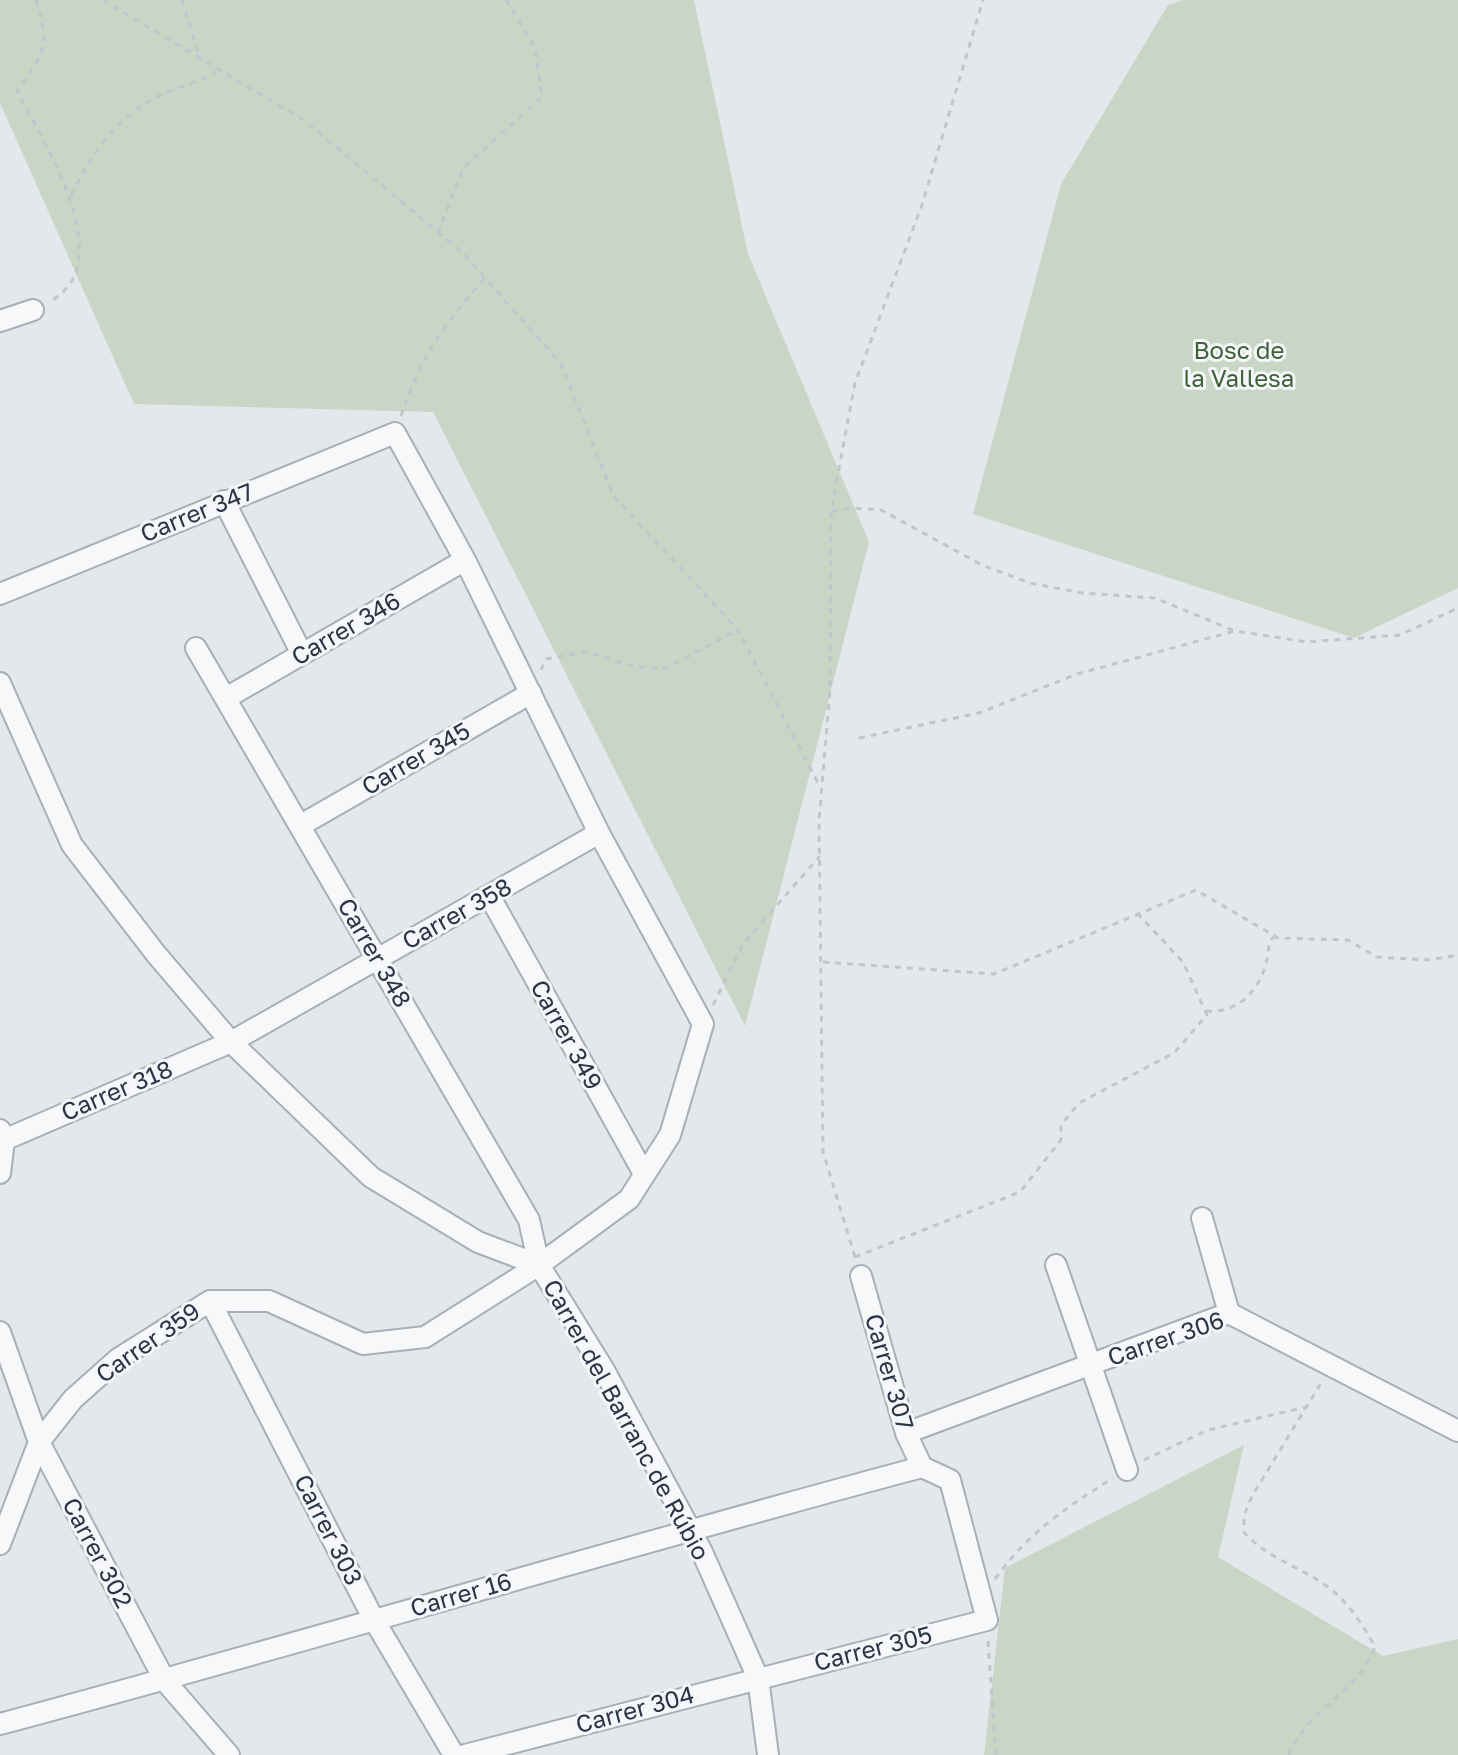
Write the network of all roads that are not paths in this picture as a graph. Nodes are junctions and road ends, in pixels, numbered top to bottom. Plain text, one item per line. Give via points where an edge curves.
1 (33, 310) road end
2 (0, 321) edge
3 (224, 501) junction
4 (465, 560) junction
5 (0, 594) edge
6 (196, 648) dead end
7 (302, 654) junction
8 (0, 683) edge
9 (531, 693) junction
10 (226, 698) junction
11 (301, 825) junction
12 (599, 833) junction
13 (490, 897) junction
14 (377, 959) junction
15 (231, 1042) junction
16 (2, 1135) edge
17 (643, 1172) junction
18 (0, 1173) edge
19 (1202, 1218) dead end
20 (539, 1265) junction
21 (1056, 1265) dead end
22 (858, 1266) road end
23 (210, 1301) junction
24 (1229, 1313) junction
25 (0, 1332) edge
26 (1091, 1365) junction
27 (1458, 1431) edge
28 (906, 1433) junction
29 (39, 1442) junction
30 (922, 1467) junction
31 (1127, 1470) road end
32 (689, 1529) junction
33 (0, 1544) edge
34 (374, 1620) junction
35 (758, 1678) junction
36 (165, 1681) junction
37 (0, 1724) edge
38 (229, 1755) edge
39 (454, 1755) edge
40 (465, 1755) edge
41 (768, 1755) edge

1 - 2 street
3 - 4 street, Carrer 347 via 395,433
3 - 5 street, Carrer 347
3 - 7 street
4 - 7 street, Carrer 346
4 - 9 street
6 - 10 street, Carrer 348
7 - 10 street, Carrer 346
8 - 15 street, Carrer del Barranc de Rúbio via 72,845
9 - 11 street, Carrer 345
9 - 12 street
10 - 11 street, Carrer 348
11 - 14 street, Carrer 348
12 - 13 street, Carrer 358
12 - 17 street, Carrer 359 via 703,1024 670,1135
13 - 14 street, Carrer 358
13 - 17 street, Carrer 349
14 - 15 street, Carrer 358
14 - 20 street, Carrer 348 via 529,1220
15 - 16 street, Carrer 318
15 - 20 street, Carrer del Barranc de Rúbio via 371,1177 478,1242
16 - 18 street
17 - 20 street, Carrer 359 via 629,1199
19 - 24 street
20 - 23 street, Carrer 359 via 425,1337 363,1344 269,1301
20 - 32 street, Carrer del Barranc de Rúbio via 604,1370
21 - 26 street
22 - 28 street, Carrer 307
23 - 29 street, Carrer 359 via 118,1359 73,1399
23 - 34 street, Carrer 303
24 - 26 street, Carrer 306
24 - 27 street, Carrer 306
25 - 29 street, Carrer 302
26 - 28 street, Carrer 306
26 - 31 street
28 - 30 street, Carrer 307
29 - 33 street, Carrer 359
29 - 36 street, Carrer 302
30 - 32 street, Carrer 16
30 - 35 street, Carrer 305 via 950,1480 987,1620
32 - 34 street, Carrer 16
32 - 35 street, Carrer del Barranc de Rúbio
34 - 36 street, Carrer 16
34 - 39 street, Carrer 303
35 - 40 street, Carrer 304
35 - 41 street, Carrer del Barranc de Rúbio
36 - 37 street, Carrer 16
36 - 38 street, Carrer 302

